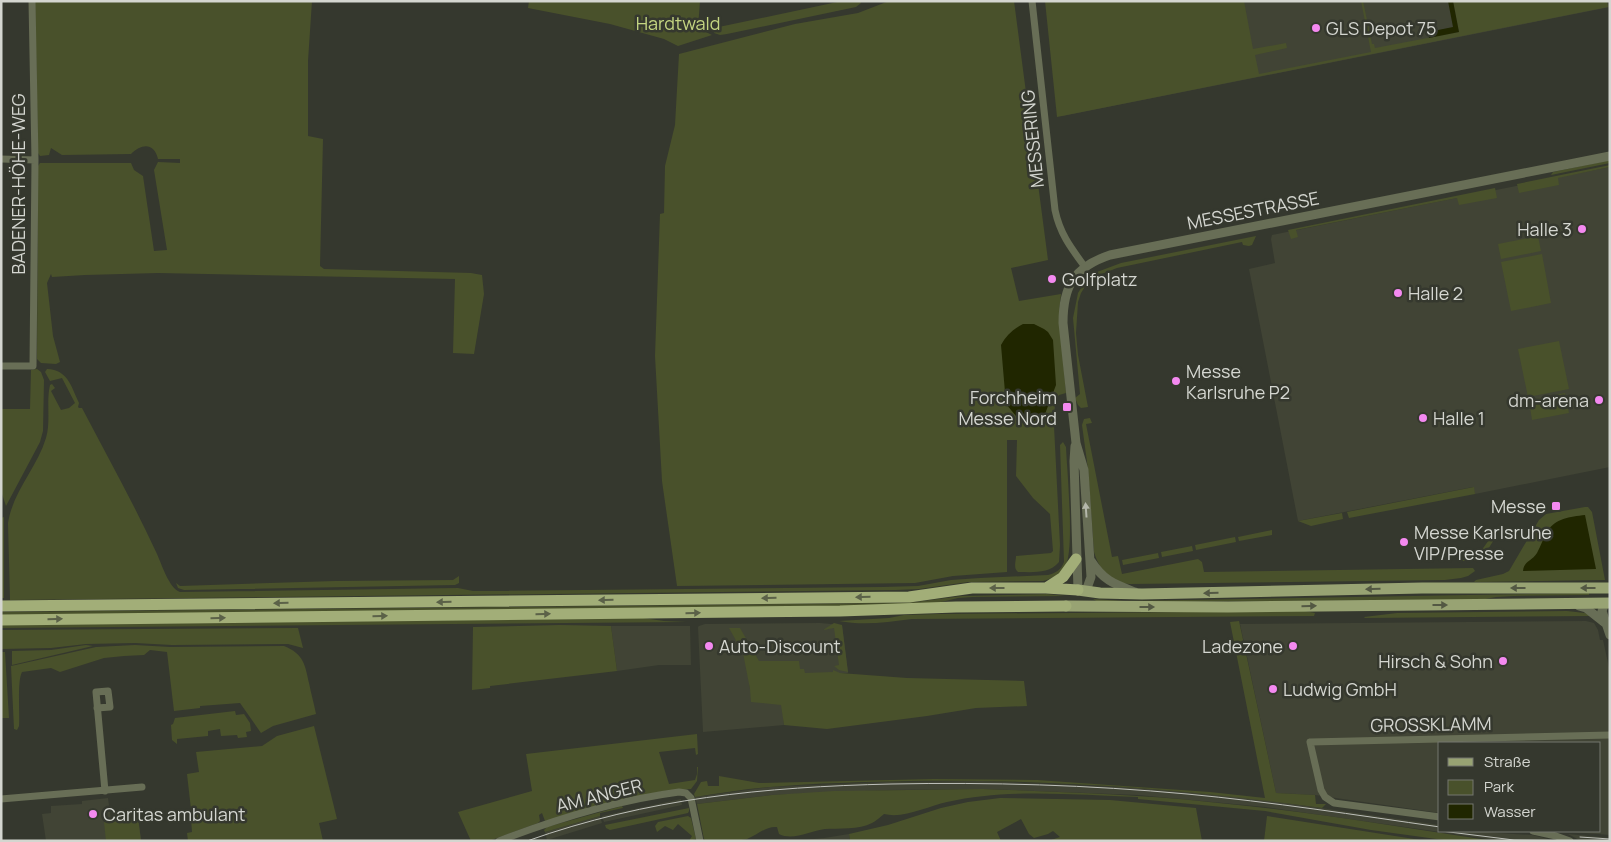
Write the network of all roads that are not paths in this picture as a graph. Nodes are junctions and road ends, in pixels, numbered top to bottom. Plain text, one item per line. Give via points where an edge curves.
1 (32, 1) edge
2 (1032, 1) edge
3 (1610, 156) edge
4 (1, 159) edge
5 (35, 160) junction
6 (1085, 267) junction
7 (1, 366) edge
8 (1076, 443) junction
9 (1076, 559) junction
10 (1090, 559) junction
11 (1046, 588) junction
12 (1610, 589) edge
13 (1082, 593) junction
14 (1142, 594) junction
15 (1608, 601) edge
16 (1569, 603) junction
17 (1591, 603) junction
18 (1, 606) edge
19 (1066, 606) junction
20 (1098, 606) junction
21 (1, 620) edge
22 (1605, 623) junction
23 (1610, 635) edge
24 (97, 708) dead end
25 (1610, 736) edge
26 (142, 787) dead end
27 (104, 791) junction
28 (1, 799) edge
29 (1438, 818) edge
30 (1538, 832) edge
31 (499, 841) edge
32 (700, 841) edge
33 (1570, 841) edge

1 - 5 street, BADENER-HÖHE-WEG
2 - 6 street, MESSERING via 1054,210 1062,234
3 - 6 street, MESSESTRASSE via 1110,255
4 - 5 street
5 - 7 street, BADENER-HÖHE-WEG via 33,366
6 - 8 street, MESSESTRASSE via 1068,287 1063,307
8 - 9 street, MESSESTRASSE
10 -> 8 street, MESSESTRASSE via 1084,470
9 - 11 highway via 1064,577
9 - 13 street, MESSESTRASSE
10 - 13 street, MESSESTRASSE via 1091,578
10 - 14 street via 1109,582
11 - 13 highway
11 -> 18 highway via 972,588 909,596
12 -> 14 main road via 1422,588
12 - 17 main road via 1604,597
13 - 14 main road
13 - 19 main road
13 - 20 main road via 1086,602
15 - 17 main road
15 - 22 street via 1602,611
16 - 17 main road
20 -> 16 main road
16 - 22 street via 1586,608
19 - 20 main road
21 -> 19 highway
22 - 23 street
24 - 27 street
25 - 29 street, GROSSKLAMM via 1310,742 1318,783 1325,797 1334,803
26 - 27 street
27 - 28 street
30 - 33 street
31 - 32 street, AM ANGER via 596,809 679,792 691,797

